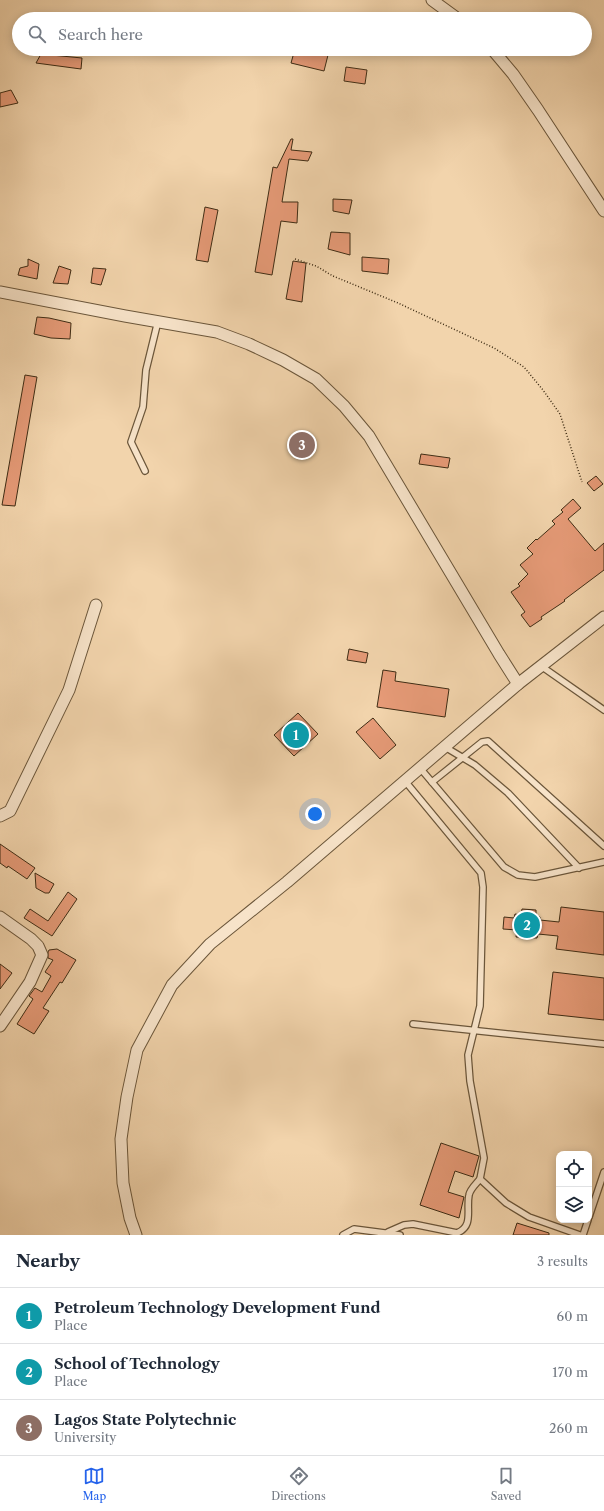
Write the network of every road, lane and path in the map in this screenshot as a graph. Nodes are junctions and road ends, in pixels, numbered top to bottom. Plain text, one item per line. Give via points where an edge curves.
1 (432, 0) edge
2 (448, 12) edge
3 (498, 56) edge
4 (604, 211) edge
5 (294, 259) dead end
6 (0, 292) edge
7 (158, 321) junction
8 (145, 471) dead end
9 (582, 482) dead end
10 (96, 605) dead end
11 (604, 617) edge
12 (542, 666) junction
13 (518, 684) junction
14 (604, 710) edge
15 (445, 747) junction
16 (462, 757) junction
17 (420, 768) junction
18 (405, 781) junction
19 (432, 782) junction
20 (0, 816) edge
21 (604, 846) edge
22 (604, 862) edge
23 (579, 868) junction
24 (0, 917) edge
25 (413, 1024) dead end
26 (0, 1026) edge
27 (475, 1030) junction
28 (604, 1044) edge
29 (604, 1172) edge
30 (480, 1179) junction
31 (592, 1210) edge
32 (587, 1223) edge
33 (388, 1232) junction
34 (136, 1235) edge
35 (343, 1235) edge
36 (400, 1235) edge
37 (582, 1235) edge

1 - 2 street
3 - 4 street via 538,110
5 - 9 path via 316,266 494,348 524,367 560,414
6 - 7 street
7 - 8 lane via 146,370 143,407 131,442
7 - 13 street via 217,332 249,344 316,379 344,406 369,436
10 - 20 street via 69,690 10,811
11 - 12 street
12 - 13 street
12 - 14 lane
13 - 15 street
15 - 16 lane
15 - 17 street
16 - 19 lane
16 - 21 lane via 482,742 488,741
16 - 23 lane via 508,793
17 - 18 street
17 - 19 lane
18 - 27 lane via 481,873 482,964 480,1006
18 - 34 street via 210,944 172,985 137,1050 124,1118 121,1139 123,1182
19 - 23 lane via 504,867 518,875 535,877
22 - 23 lane
24 - 26 street via 38,946 42,955 30,982
25 - 27 lane
27 - 28 lane
27 - 30 lane via 468,1055 470,1081 484,1158
29 - 31 lane
30 - 33 lane via 469,1195 467,1225 464,1230 458,1233 413,1224
30 - 37 lane via 506,1203 529,1217
32 - 37 lane
33 - 35 lane via 354,1229
33 - 36 lane

